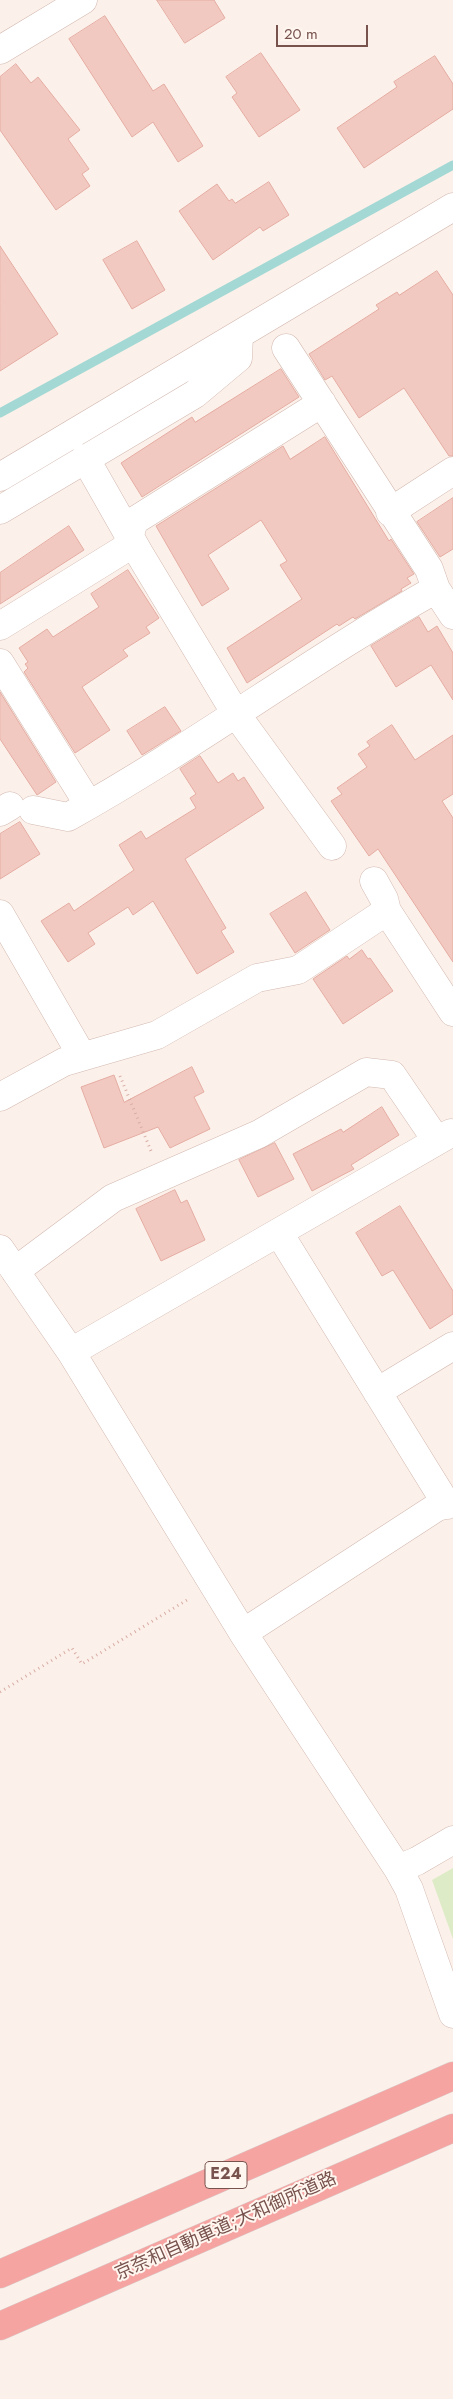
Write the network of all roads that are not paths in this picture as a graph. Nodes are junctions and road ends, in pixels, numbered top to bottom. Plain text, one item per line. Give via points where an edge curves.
1 (84, 0) edge
2 (0, 50) edge
3 (453, 207) edge
4 (239, 335) junction
5 (286, 348) dead end
6 (322, 403) junction
7 (85, 458) junction
8 (453, 471) edge
9 (0, 477) edge
10 (0, 510) edge
11 (390, 512) junction
12 (129, 535) junction
13 (436, 588) junction
14 (453, 615) edge
15 (0, 626) edge
16 (0, 662) edge
17 (236, 714) junction
18 (89, 805) junction
19 (14, 809) edge
20 (332, 846) dead end
21 (374, 881) dead end
22 (387, 911) junction
23 (0, 914) edge
24 (453, 1012) edge
25 (82, 1056) junction
26 (0, 1097) edge
27 (445, 1137) edge
28 (279, 1233) junction
29 (8, 1260) edge
30 (453, 1346) edge
31 (71, 1352) junction
32 (377, 1392) junction
33 (450, 1504) edge
34 (243, 1633) junction
35 (453, 1840) edge
36 (398, 1869) junction
37 (453, 2014) edge
38 (453, 2076) edge
39 (453, 2128) edge
40 (0, 2274) edge
41 (0, 2326) edge

1 - 2 street
3 - 4 street
4 - 7 street via 238,358 195,394
4 - 9 street
5 - 6 street
6 - 11 street
6 - 12 street via 134,521
7 - 10 street
7 - 12 street
8 - 11 street
11 - 13 street via 398,519 429,569
12 - 15 street via 126,548
12 - 17 street
13 - 14 street
13 - 17 street
16 - 18 street
17 - 18 street
17 - 20 street
18 - 19 street via 68,817
21 - 22 street
22 - 24 street
22 - 25 street via 298,970 257,978 157,1035
23 - 25 street
25 - 26 street via 64,1062
27 - 28 street
27 - 29 street via 392,1075 366,1072 259,1134 113,1198
28 - 31 street
28 - 32 street
29 - 31 street
30 - 32 street
31 - 34 street
32 - 33 street
33 - 34 street via 436,1507
34 - 36 street
35 - 36 street
36 - 37 street
38 - 40 highway, E24
39 - 41 highway, 京奈和自動車道;大和御所道路

